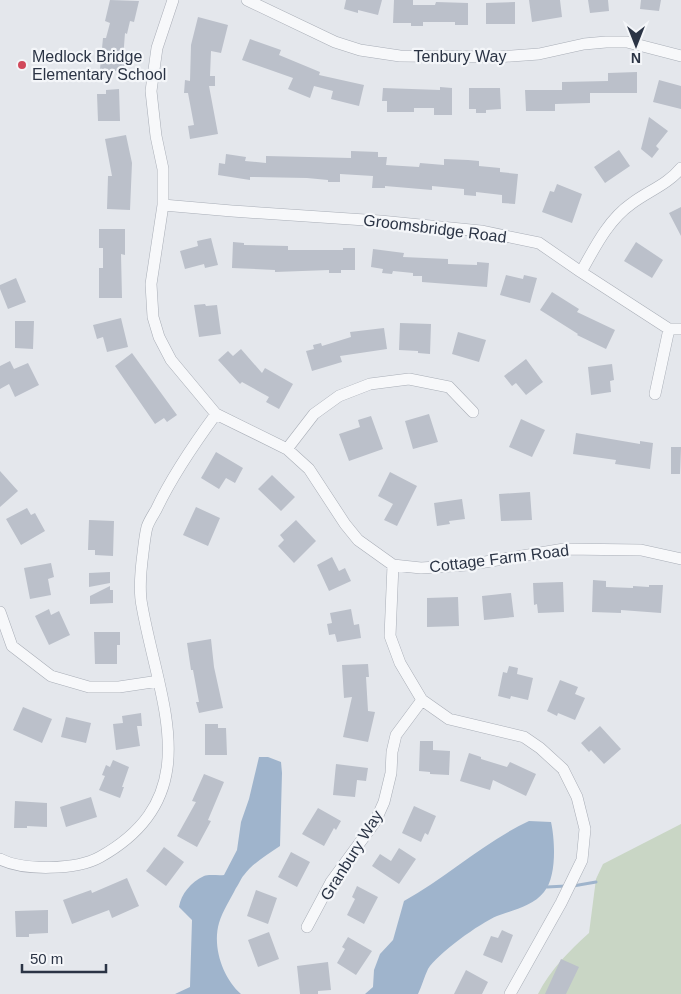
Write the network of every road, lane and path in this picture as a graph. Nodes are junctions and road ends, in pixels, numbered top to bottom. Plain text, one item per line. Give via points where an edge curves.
1 (172, 0) edge
2 (246, 0) edge
3 (681, 56) edge
4 (681, 168) edge
5 (163, 205) junction
6 (581, 272) junction
7 (669, 329) junction
8 (681, 329) edge
9 (655, 394) dead end
10 (473, 412) dead end
11 (216, 414) junction
12 (287, 449) junction
13 (681, 559) edge
14 (393, 565) junction
15 (0, 612) edge
16 (159, 681) junction
17 (422, 700) junction
18 (0, 859) edge
19 (308, 927) dead end
20 (510, 994) edge

1 - 5 street, Cottage Farm Road via 157,48 151,91 163,169
2 - 3 street, Tenbury Way via 335,42 360,50 400,56 497,57 606,42 627,42
4 - 6 street via 660,187 630,204 614,220
5 - 6 street, Groomsbridge Road via 481,231 540,243
5 - 11 street, Cottage Farm Road via 151,284 153,317 171,360
6 - 7 street, Groomsbridge Road
7 - 8 street
7 - 9 street
10 - 12 street via 449,387 409,379 370,384 339,396 314,414
11 - 12 street, Cottage Farm Road
11 - 16 street via 164,492 147,527 142,604
12 - 14 street, Cottage Farm Road via 310,469 358,540
13 - 14 street, Cottage Farm Road via 641,550 564,549 467,565 421,568
14 - 17 street via 390,636 400,663
15 - 16 street via 12,646 51,676 89,687 119,687
16 - 18 street via 168,724 168,758 164,784 144,824 110,852 92,862 38,867
17 - 19 street, Granbury Way via 396,735 384,802 375,822 331,882
17 - 20 street via 449,719 524,737 563,769 577,797 585,829 582,860 562,903

